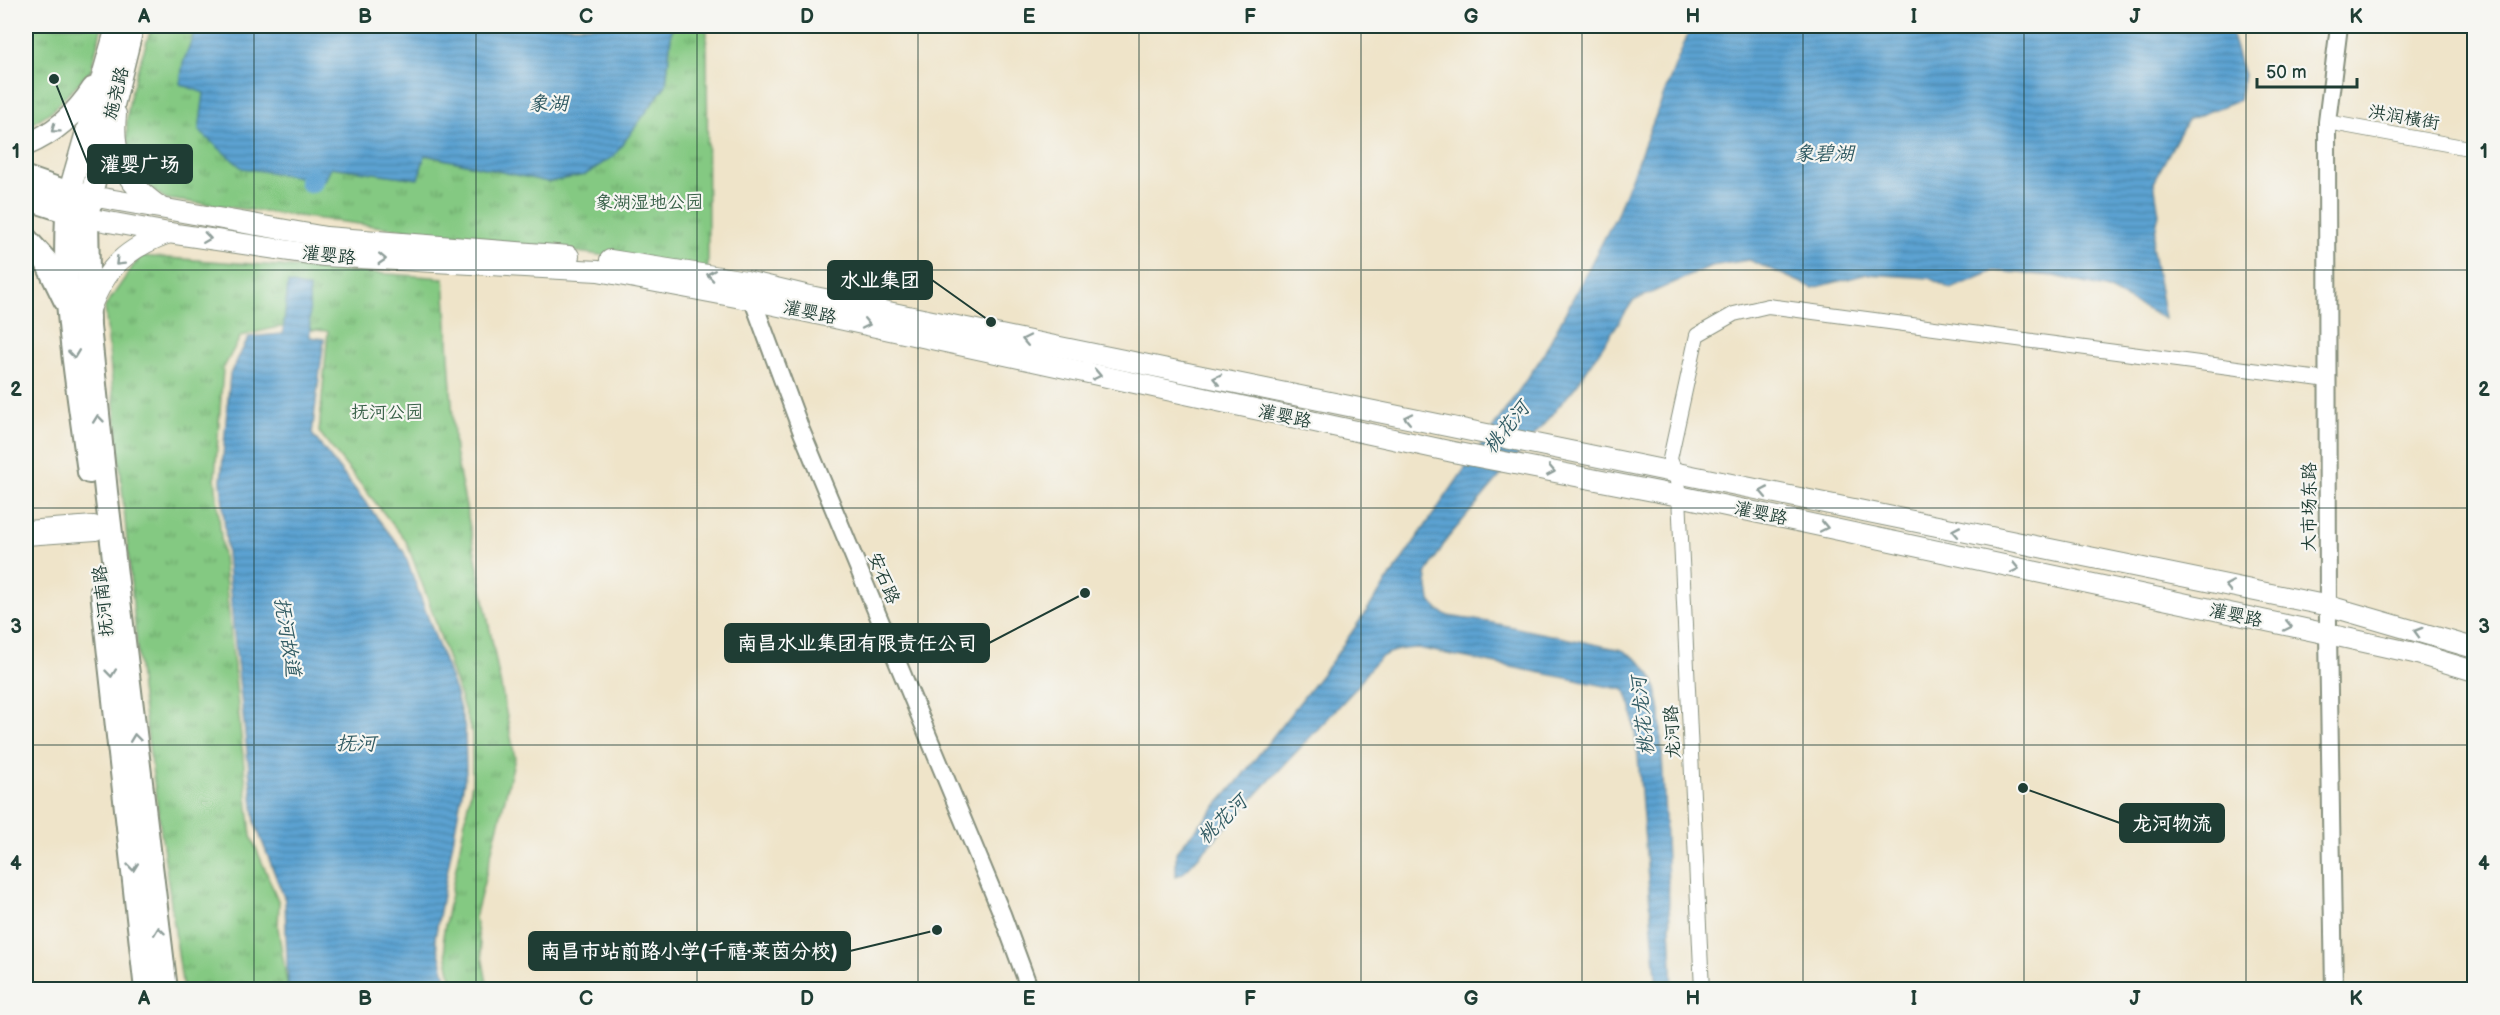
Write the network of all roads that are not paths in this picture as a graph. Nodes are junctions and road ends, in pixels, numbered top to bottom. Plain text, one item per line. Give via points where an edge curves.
1 (117, 26) edge
2 (133, 26) edge
3 (2339, 26) edge
4 (112, 74) junction
5 (2327, 122) junction
6 (26, 145) edge
7 (2475, 148) edge
8 (26, 178) edge
9 (26, 198) edge
10 (79, 205) junction
11 (164, 209) junction
12 (168, 233) junction
13 (26, 239) edge
14 (746, 280) junction
15 (752, 300) junction
16 (79, 311) junction
17 (2328, 380) junction
18 (1676, 474) junction
19 (1679, 496) junction
20 (26, 528) edge
21 (95, 528) junction
22 (26, 538) edge
23 (2329, 606) junction
24 (2328, 634) junction
25 (2475, 648) edge
26 (2475, 671) edge
27 (146, 990) edge
28 (166, 990) edge
29 (1030, 990) edge
30 (1702, 990) edge
31 (2334, 990) edge

1 - 4 main road, 施尧路
2 - 4 main road, 施尧路
3 - 5 street, 大市场东路
4 -> 6 main road via 67,120 44,138
4 - 10 main road, 施尧路
4 - 11 main road via 116,140 123,169 142,194
5 - 7 street, 洪润横街
5 - 17 street, 大市场东路
8 - 10 highway
9 - 10 highway
10 - 11 main road, 灌婴路
10 - 12 main road, 灌婴路
10 - 16 highway, 抚河南路
14 -> 11 main road, 灌婴路 via 600,258 326,237
12 -> 15 main road, 灌婴路 via 324,256 598,271
12 -> 16 main road via 132,249
13 - 16 highway via 46,261 60,289
14 - 15 street, 安石路
18 -> 14 main road, 灌婴路
15 -> 19 main road, 灌婴路 via 1453,452
15 - 29 street, 安石路 via 801,430
16 -> 21 highway, 抚河南路
28 -> 16 highway, 抚河南路 via 106,492
17 - 18 street, 龙河路 via 1768,306 1734,314 1697,335 1670,459
17 - 23 street, 大市场东路
18 - 19 street, 龙河路
23 -> 18 main road, 灌婴路
19 -> 24 main road, 灌婴路
19 - 30 street, 龙河路
20 - 21 street
21 - 22 street
21 -> 27 highway, 抚河南路
23 - 24 street, 大市场东路
25 -> 23 main road, 灌婴路
24 - 26 main road, 灌婴路
24 - 31 street, 大市场东路

